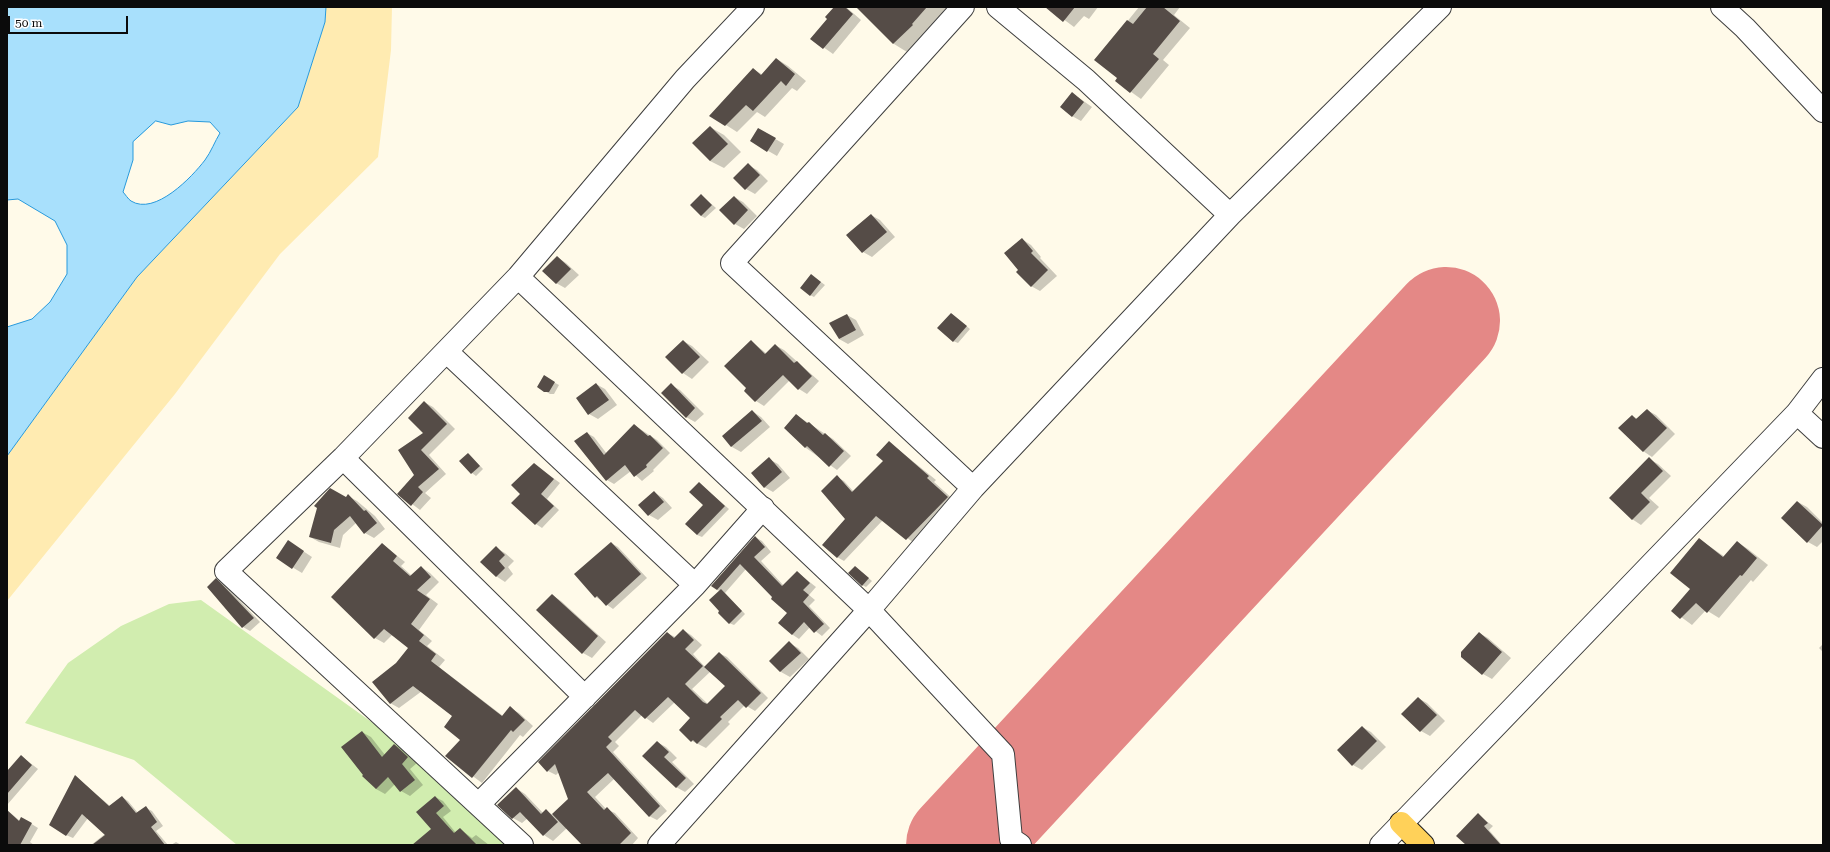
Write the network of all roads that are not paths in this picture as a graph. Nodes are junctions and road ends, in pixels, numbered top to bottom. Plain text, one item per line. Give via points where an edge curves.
1 (753, 7) edge
2 (963, 7) edge
3 (998, 7) edge
4 (1440, 7) edge
5 (1722, 7) edge
6 (1823, 111) edge
7 (1230, 215) junction
8 (518, 277) junction
9 (447, 352) junction
10 (1823, 379) edge
11 (1797, 413) junction
12 (1823, 437) edge
13 (343, 458) junction
14 (973, 488) junction
15 (763, 508) junction
16 (695, 585) junction
17 (869, 610) junction
18 (585, 697) junction
19 (479, 804) junction
20 (1401, 823) junction
21 (522, 845) edge
22 (659, 845) edge
23 (1020, 845) edge
24 (1381, 845) edge
25 (1422, 845) edge

1 - 8 street via 685,79
2 - 14 street via 732,263
3 - 7 street via 1086,80
4 - 7 street
5 - 6 street
7 - 14 street
8 - 9 street
8 - 15 street
9 - 13 street
9 - 16 street
10 - 11 street
11 - 12 street
11 - 20 street
13 - 18 street
13 - 19 street via 226,571
14 - 17 street
15 - 16 street
15 - 17 street
16 - 18 street
17 - 22 street
17 - 23 street via 1003,754 1010,839
18 - 19 street
19 - 21 street
20 - 24 street
20 - 25 main road

